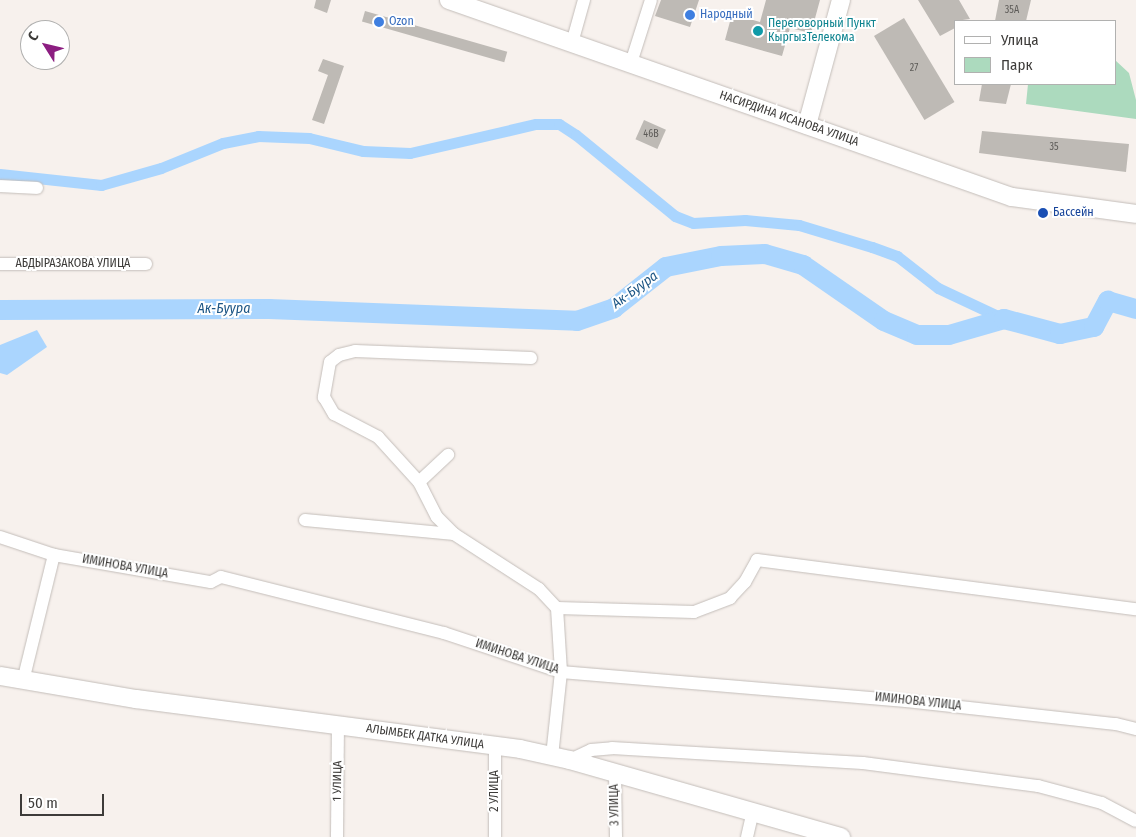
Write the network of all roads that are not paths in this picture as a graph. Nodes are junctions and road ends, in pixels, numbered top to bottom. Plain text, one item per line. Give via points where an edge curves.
1 (449, 0) edge
2 (584, 0) edge
3 (651, 0) edge
4 (841, 0) edge
5 (572, 43) junction
6 (630, 63) junction
7 (808, 125) junction
8 (0, 186) edge
9 (37, 188) dead end
10 (1136, 214) edge
11 (0, 264) edge
12 (146, 264) dead end
13 (531, 358) dead end
14 (448, 456) dead end
15 (419, 482) junction
16 (305, 520) dead end
17 (454, 534) junction
18 (0, 537) edge
19 (54, 555) junction
20 (557, 608) junction
21 (1136, 609) edge
22 (561, 672) junction
23 (0, 676) edge
24 (23, 681) junction
25 (338, 725) junction
26 (1136, 729) edge
27 (495, 746) junction
28 (552, 756) junction
29 (570, 760) junction
30 (615, 773) junction
31 (753, 811) junction
32 (1136, 821) edge
33 (337, 837) edge
34 (495, 837) edge
35 (616, 837) edge
36 (747, 837) edge
37 (841, 837) edge

1 - 5 main road, НАСИРДИНА ИСАНОВА УЛИЦА
2 - 5 street
3 - 6 street
4 - 7 main road
5 - 6 main road, НАСИРДИНА ИСАНОВА УЛИЦА
6 - 7 main road, НАСИРДИНА ИСАНОВА УЛИЦА
7 - 10 main road, НАСИРДИНА ИСАНОВА УЛИЦА via 1012,197
8 - 9 street
11 - 12 street, АБДЫРАЗАКОВА УЛИЦА
13 - 15 street via 355,351 339,355 330,362 324,397 334,414 378,437
14 - 15 street
15 - 17 street via 437,517
16 - 17 street
17 - 20 street via 539,590
18 - 19 street, ИМИНОВА УЛИЦА
19 - 22 street, ИМИНОВА УЛИЦА via 211,582 221,577 444,633
19 - 24 street
20 - 21 street via 694,612 730,598 745,582 758,560
20 - 22 street
22 - 26 street, ИМИНОВА УЛИЦА via 906,701 1116,724
22 - 28 street
23 - 24 main road, АЛЫМБЕК ДАТКА УЛИЦА
24 - 25 main road, АЛЫМБЕК ДАТКА УЛИЦА
25 - 27 main road, АЛЫМБЕК ДАТКА УЛИЦА
25 - 33 street, 1 УЛИЦА
27 - 28 main road, АЛЫМБЕК ДАТКА УЛИЦА
27 - 34 street, 2 УЛИЦА
28 - 29 main road, АЛЫМБЕК ДАТКА УЛИЦА
29 - 30 main road, АЛЫМБЕК ДАТКА УЛИЦА
29 - 32 street via 591,750 612,748 863,764 1038,786 1102,803
30 - 31 main road, АЛЫМБЕК ДАТКА УЛИЦА
30 - 35 street, 3 УЛИЦА
31 - 36 street
31 - 37 main road, АЛЫМБЕК ДАТКА УЛИЦА

